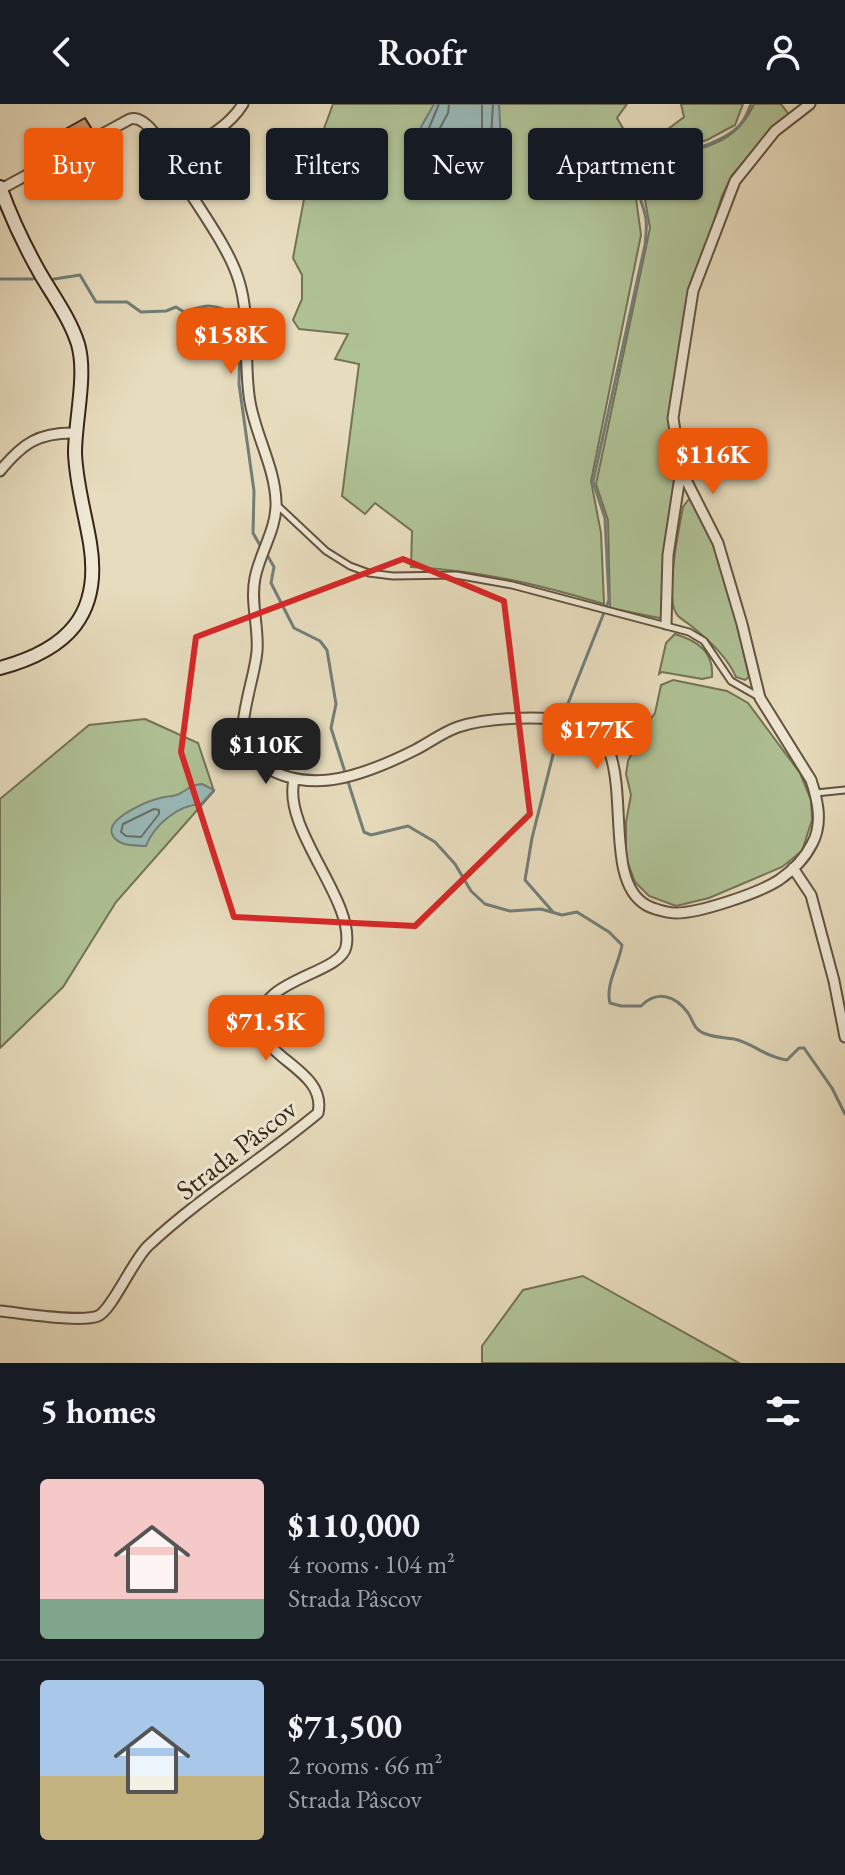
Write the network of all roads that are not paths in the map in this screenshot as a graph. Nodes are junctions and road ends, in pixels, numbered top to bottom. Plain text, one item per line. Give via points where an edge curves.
1 (243, 104) edge
2 (810, 104) edge
3 (150, 128) edge
4 (220, 128) edge
5 (0, 188) edge
6 (194, 200) edge
7 (76, 433) junction
8 (681, 470) junction
9 (0, 471) edge
10 (277, 505) junction
11 (666, 624) junction
12 (0, 668) edge
13 (760, 698) junction
14 (294, 780) junction
15 (845, 790) edge
16 (816, 793) junction
17 (793, 868) junction
18 (845, 1037) edge
19 (0, 1311) edge

1 - 4 street
2 - 8 street via 775,131 735,181 693,291 673,418
3 - 5 street via 135,117
5 - 7 main road via 78,343
6 - 10 street via 239,279 249,400
7 - 9 street via 47,435 25,444
7 - 12 main road via 93,566 88,602 60,642
8 - 11 street via 668,555
8 - 13 street via 718,543
10 - 11 lane via 326,551 369,573 470,577
10 - 14 street via 254,579 257,650 242,732 243,746 253,759
11 - 13 lane via 704,641 731,681
13 - 16 street
14 - 17 street via 326,781 359,773 456,727 488,721 576,721 595,730 611,753 628,883 647,905 675,913 711,906 779,880
14 - 19 street, Strada Pâscov via 294,806 342,914 347,944 334,962 271,997 260,1025 266,1039 304,1074 320,1104 318,1113 147,1247 104,1313 75,1317
15 - 16 lane
16 - 17 street via 819,827
17 - 18 street via 811,895

